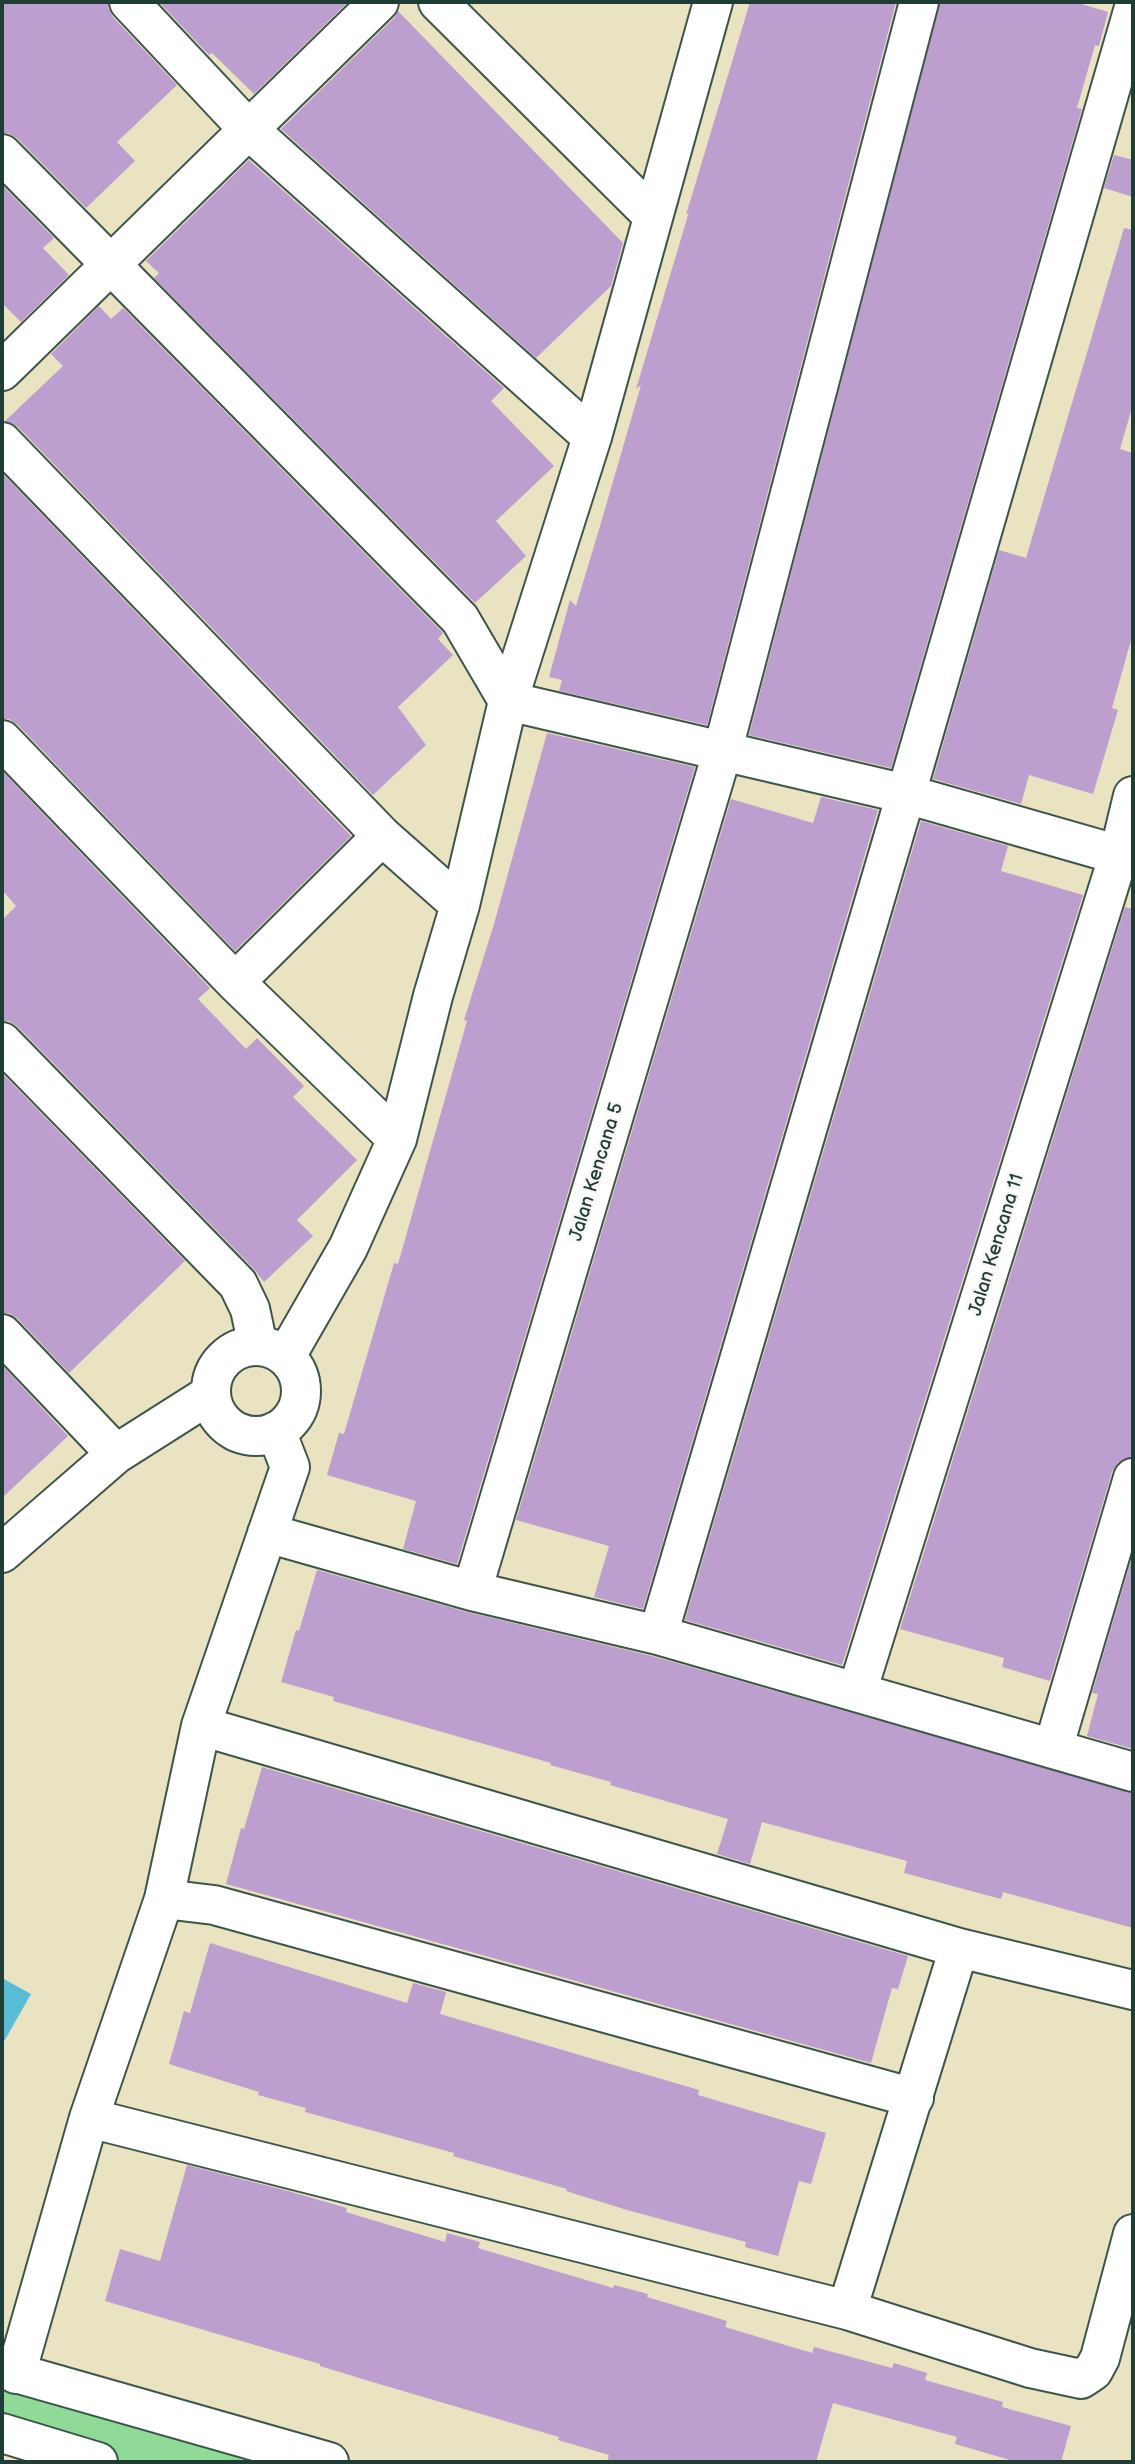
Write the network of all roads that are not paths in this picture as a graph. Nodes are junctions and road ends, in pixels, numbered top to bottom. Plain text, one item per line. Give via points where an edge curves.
1 (129, 2) edge
2 (379, 2) edge
3 (438, 2) edge
4 (713, 2) edge
5 (919, 2) edge
6 (1133, 11) edge
7 (249, 130) junction
8 (2, 154) edge
9 (653, 216) junction
10 (110, 264) junction
11 (2, 371) edge
12 (592, 437) junction
13 (2, 442) edge
14 (509, 701) junction
15 (2, 740) edge
16 (722, 752) junction
17 (906, 794) junction
18 (1133, 796) edge
19 (382, 836) junction
20 (1126, 857) edge
21 (460, 905) junction
22 (235, 982) junction
23 (2, 1042) edge
24 (397, 1139) junction
25 (2, 1334) edge
26 (272, 1351) junction
27 (209, 1395) junction
28 (276, 1431) junction
29 (116, 1454) junction
30 (1133, 1478) edge
31 (267, 1533) junction
32 (2, 1553) edge
33 (472, 1591) junction
34 (658, 1635) junction
35 (857, 1692) junction
36 (201, 1726) junction
37 (1053, 1749) junction
38 (1133, 1772) edge
39 (164, 1899) junction
40 (959, 1948) junction
41 (1133, 1990) edge
42 (914, 2098) junction
43 (89, 2118) junction
44 (1133, 2234) edge
45 (847, 2310) junction
46 (9, 2371) edge
47 (2, 2433) edge
48 (98, 2462) edge
49 (329, 2462) edge

1 - 7 street
2 - 7 street
3 - 9 street
4 - 9 street
5 - 16 street, Jalan Kencana 5
6 - 17 street
7 - 10 street
7 - 12 street
8 - 10 street
9 - 12 street
10 - 11 street
10 - 14 street via 460,619
12 - 14 street
13 - 19 street
14 - 16 street
14 - 21 street
15 - 22 street
16 - 17 street
16 - 33 street, Jalan Kencana 5
17 - 20 street
17 - 34 street
18 - 20 street, Jalan Kencana 11
19 - 21 street
19 - 22 street
20 - 35 street, Jalan Kencana 11
21 - 24 street
22 - 24 street
23 - 26 street via 238,1284
24 - 26 street via 348,1248
25 - 29 street
26 - 27 street via 243,1347 230,1354 212,1377
26 - 28 street via 295,1368 301,1396 297,1410
27 - 28 street via 220,1420 232,1429 262,1436
27 - 29 street
28 - 31 street via 290,1467
29 - 32 street
30 - 37 street
31 - 33 street
31 - 36 street
33 - 34 street
34 - 35 street
35 - 37 street
36 - 39 street
36 - 40 street
37 - 38 street
39 - 42 street via 214,1905
39 - 43 street
40 - 41 street
40 - 42 street
42 - 45 street
43 - 45 street
43 - 46 street
44 - 45 street via 1100,2358 1082,2379 1030,2368
46 - 49 street
47 - 48 street

